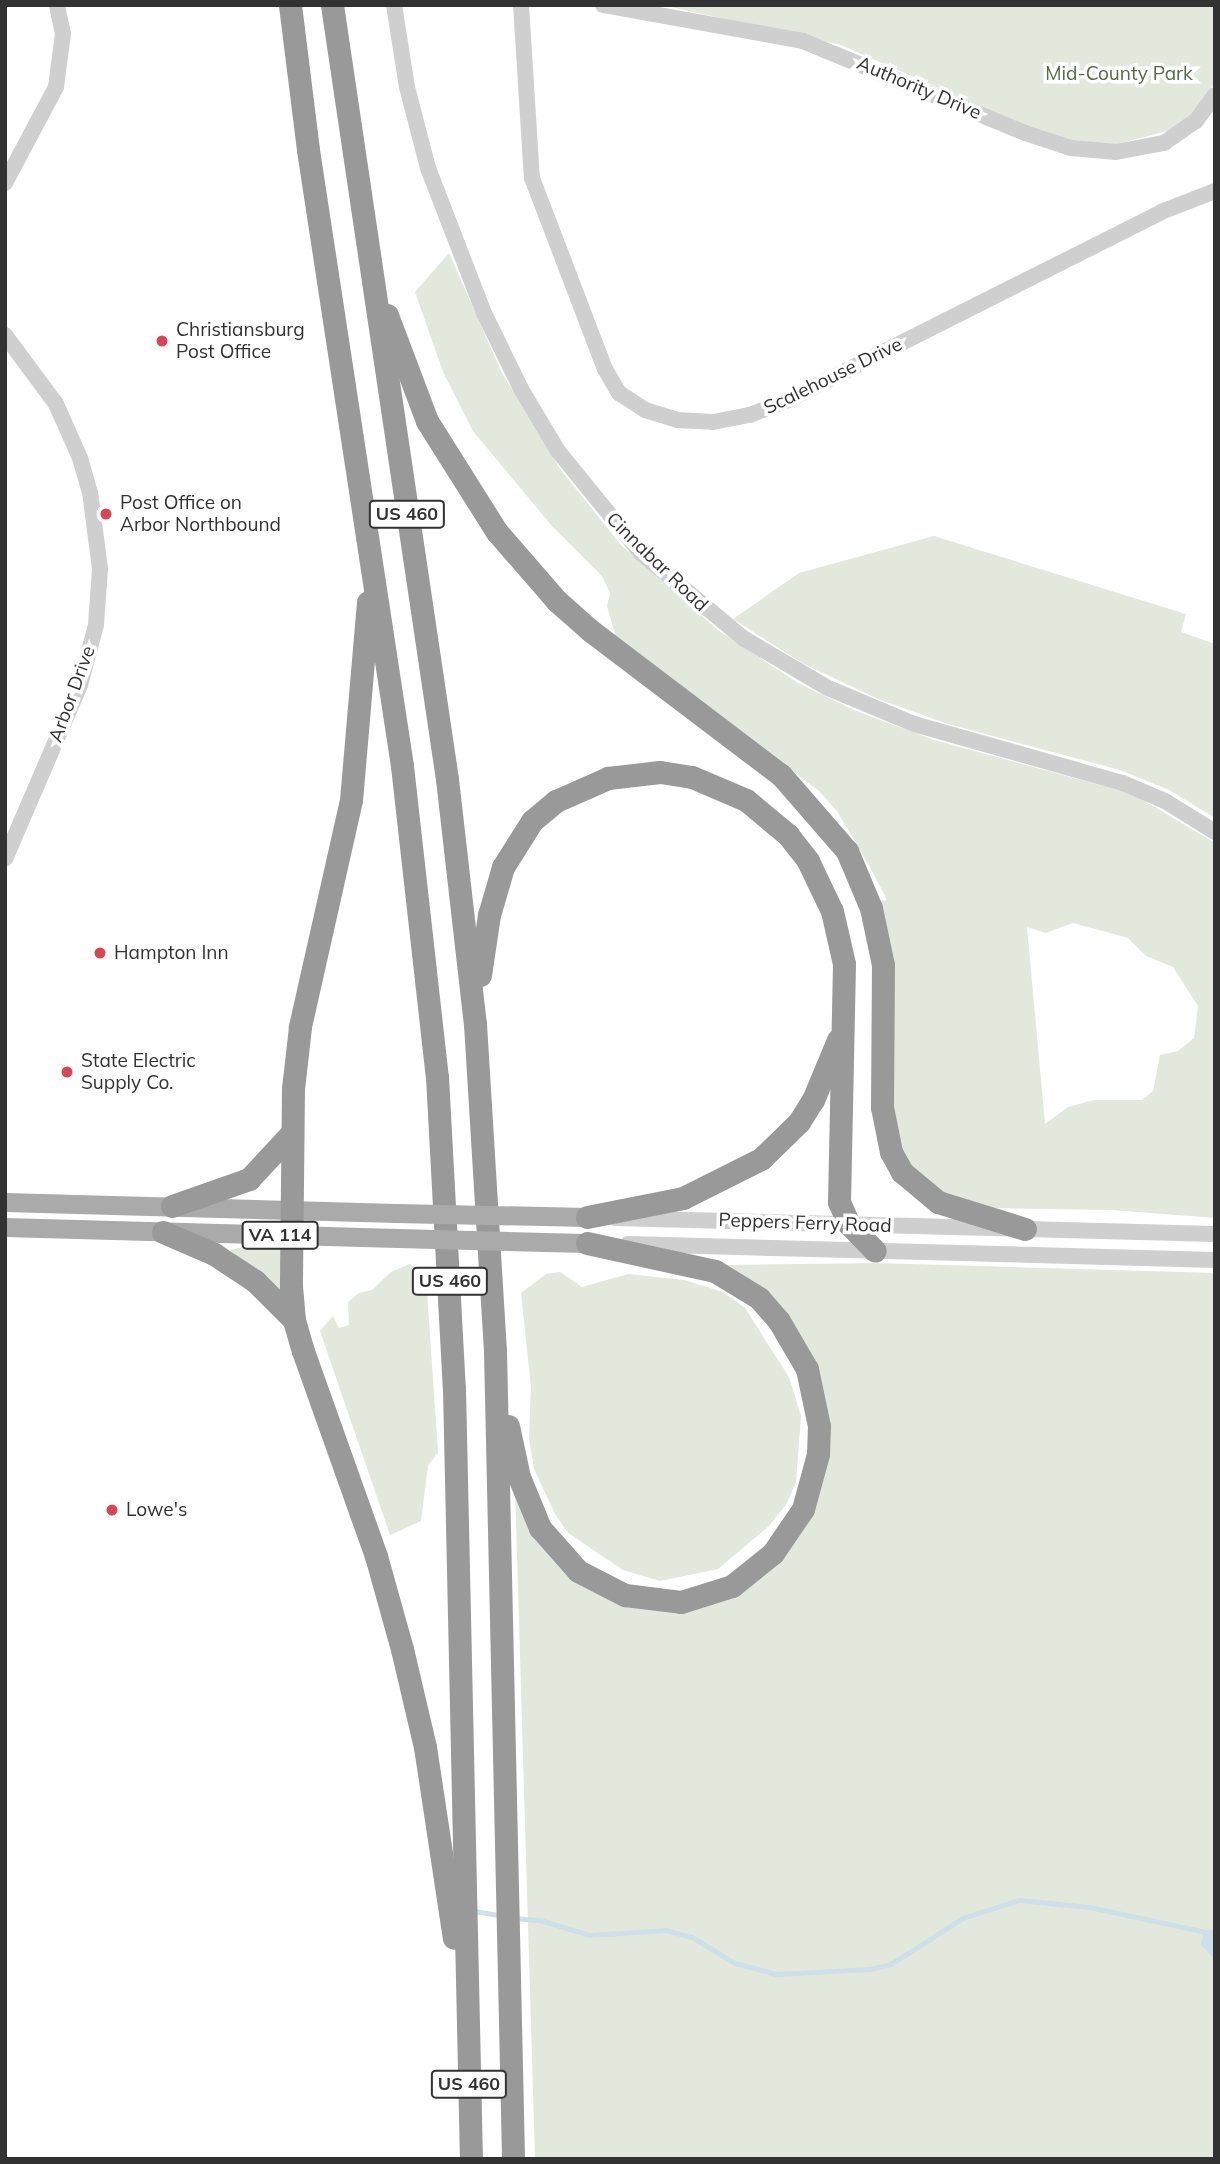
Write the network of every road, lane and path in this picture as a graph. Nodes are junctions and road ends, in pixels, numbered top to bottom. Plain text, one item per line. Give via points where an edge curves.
1 (57, 5) edge
2 (290, 5) edge
3 (332, 5) edge
4 (394, 5) edge
5 (520, 5) edge
6 (603, 5) edge
7 (1215, 96) edge
8 (5, 183) edge
9 (1215, 191) edge
10 (357, 197) junction
11 (5, 335) edge
12 (371, 557) junction
13 (1215, 832) edge
14 (5, 859) edge
15 (844, 992) junction
16 (475, 1024) junction
17 (290, 1135) junction
18 (5, 1202) edge
19 (172, 1206) junction
20 (292, 1210) junction
21 (587, 1217) junction
22 (849, 1224) junction
23 (5, 1227) edge
24 (1025, 1229) junction
25 (163, 1232) junction
26 (1215, 1234) edge
27 (289, 1235) junction
28 (587, 1243) junction
29 (875, 1251) junction
30 (1215, 1260) edge
31 (294, 1320) junction
32 (495, 1351) junction
33 (468, 2010) junction
34 (471, 2159) edge
35 (513, 2159) edge

1 - 8 street via 63,34 56,87
2 - 12 highway, US 460
3 - 10 highway, US 460
4 - 13 street, Cinnabar Road via 407,87 428,168 485,313 521,390 558,451 641,553 715,617 828,688 914,724 1123,782
5 - 9 street, Scalehouse Drive via 532,178 605,369 619,393 646,410 677,421 726,419 788,400 1161,212
6 - 7 street, Authority Drive via 803,41 1071,148 1116,152 1164,143 1196,121
10 - 16 highway, US 460 via 447,779
10 - 24 highway via 409,378 447,459 497,532 557,601 591,631 781,775 847,851 877,936 884,993 884,1130 902,1172 938,1202
11 - 14 street, Arbor Drive via 56,404 80,458 92,503 100,569 96,625 80,685
12 - 17 highway via 351,800 300,1027
12 - 33 highway, US 460 via 419,895 444,1179 454,1388
15 - 16 highway via 844,964 832,911 808,861 788,835 746,800 717,786 660,772 633,772 584,785 556,801 518,841 495,885
15 - 21 highway via 842,1022 826,1075 799,1122 781,1142 714,1186 683,1198
15 - 22 highway via 839,1202
16 - 32 highway, US 460
17 - 19 highway via 249,1178
17 - 20 highway
18 - 19 main road, VA 114
19 - 20 main road, VA 114
20 - 21 main road, Peppers Ferry Road / VA 114, bridge
20 - 27 highway
21 - 22 street, Peppers Ferry Road / VA 114
22 - 24 street, Peppers Ferry Road / VA 114
22 - 29 highway
23 - 25 main road, VA 114
24 - 26 street, Peppers Ferry Road / VA 114
25 - 27 main road, VA 114
25 - 31 highway via 214,1254 256,1281
27 - 28 main road, Peppers Ferry Road / VA 114, bridge
27 - 31 highway
28 - 29 street, Peppers Ferry Road / VA 114
28 - 32 highway via 715,1271 759,1298 795,1344 815,1396 818,1454 803,1508 773,1553 732,1586 681,1602 625,1595 578,1571 555,1549 528,1504
29 - 30 street, Peppers Ferry Road / VA 114
31 - 33 highway via 376,1556 402,1649 427,1759
32 - 35 highway, US 460
33 - 34 highway, US 460

